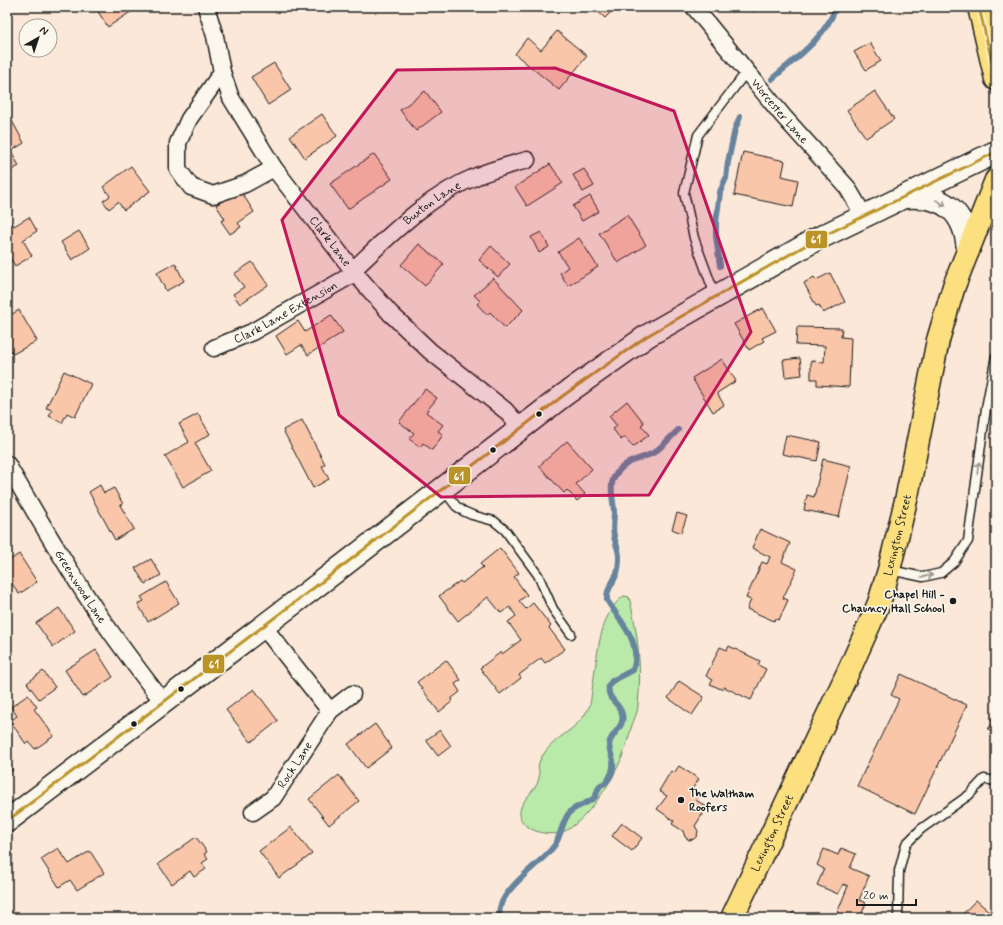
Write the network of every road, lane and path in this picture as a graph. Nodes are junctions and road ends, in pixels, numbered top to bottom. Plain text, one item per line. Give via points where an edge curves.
1 (206, 7) edge
2 (694, 7) edge
3 (979, 7) edge
4 (222, 72) junction
5 (747, 72) junction
6 (996, 80) edge
7 (996, 152) edge
8 (527, 160) dead end
9 (274, 168) junction
10 (996, 180) edge
11 (904, 197) junction
12 (864, 216) junction
13 (968, 251) junction
14 (354, 272) junction
15 (715, 296) junction
16 (214, 348) dead end
17 (996, 356) edge
18 (521, 428) junction
19 (7, 464) edge
20 (443, 489) junction
21 (889, 570) junction
22 (263, 626) junction
23 (571, 634) dead end
24 (352, 694) dead end
25 (163, 702) junction
26 (330, 711) junction
27 (996, 781) edge
28 (253, 812) dead end
29 (7, 821) edge
30 (732, 918) edge
31 (898, 918) edge

1 - 4 street, Clark Lane
2 - 5 street, Worcester Lane
3 - 6 main road
4 - 9 street, Clark Lane via 231,98
4 - 9 street via 189,119 178,144 178,169 191,187 213,195 245,184
5 - 12 street, Worcester Lane via 847,187
5 - 15 lane via 698,135 684,193 694,238
7 - 11 main road
8 - 14 street, Buxton Lane via 477,176 451,189 407,220
9 - 14 street, Clark Lane
10 - 13 main road, Lexington Street
11 - 12 main road
11 -> 13 main road via 929,197 949,207 964,227
12 - 15 main road via 815,240
13 - 21 main road, Lexington Street via 938,340 915,460
14 - 16 street, Clark Lane Extension via 252,332
14 - 18 street, Clark Lane via 390,314 430,351 505,410
15 - 18 main road via 647,336
21 -> 17 lane via 923,577 941,573 954,562 968,541 986,408
18 - 20 main road
19 - 25 street, Greenwood Lane via 91,604
20 - 22 main road
20 - 23 lane via 463,511 494,521 505,530 538,575 548,600
21 - 30 main road, Lexington Street via 866,634
22 - 25 main road
22 - 26 street
24 - 26 street, Rock Lane
25 - 29 main road
26 - 28 street, Rock Lane via 273,798
27 - 31 lane via 984,779 969,795 906,844 899,871

